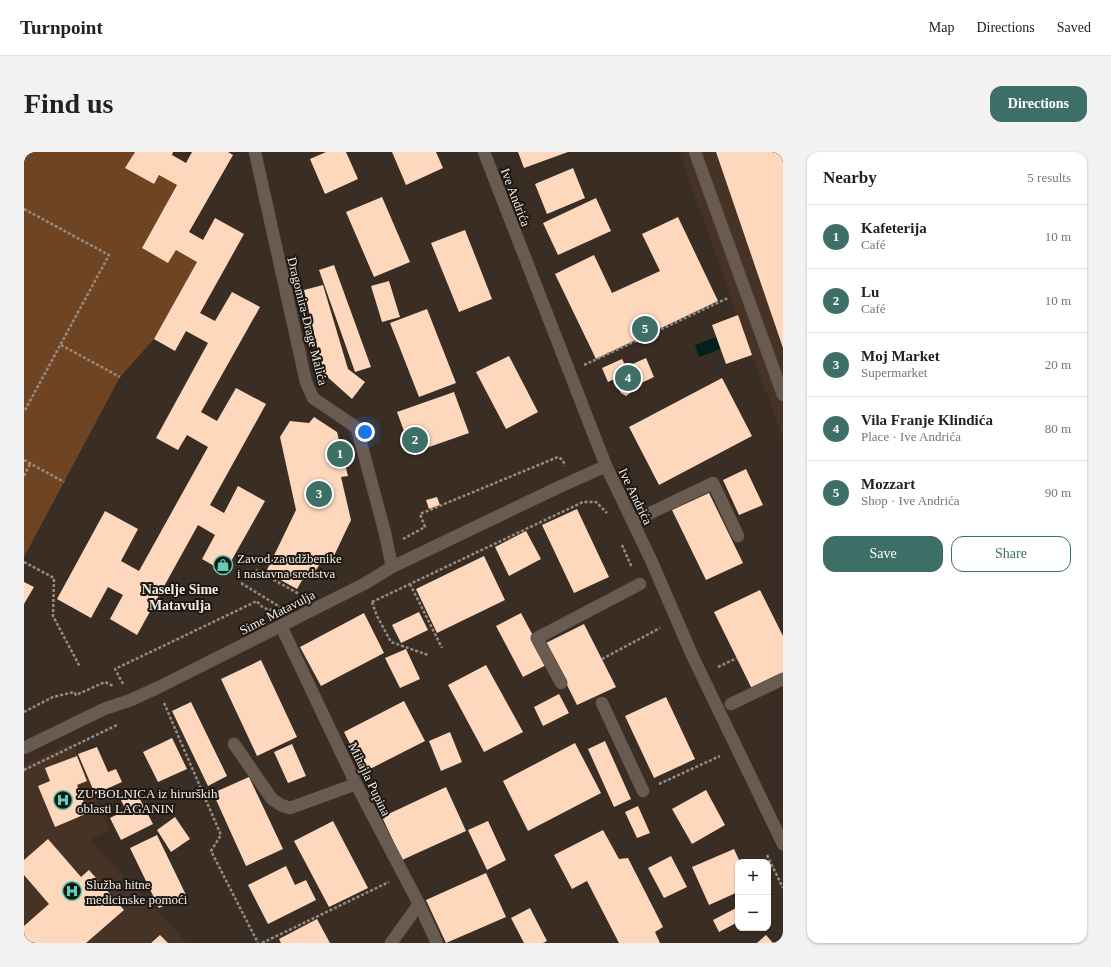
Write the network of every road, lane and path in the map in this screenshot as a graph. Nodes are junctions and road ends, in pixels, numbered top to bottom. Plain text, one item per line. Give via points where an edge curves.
1 (255, 152) edge
2 (484, 152) edge
3 (695, 152) edge
4 (24, 208) edge
5 (729, 297) dead end
6 (61, 345) junction
7 (569, 372) junction
8 (120, 376) dead end
9 (783, 395) edge
10 (24, 412) edge
11 (24, 460) edge
12 (30, 464) junction
13 (606, 466) junction
14 (24, 476) edge
15 (572, 481) junction
16 (64, 482) dead end
17 (609, 517) dead end
18 (642, 517) dead end
19 (738, 536) dead end
20 (403, 539) dead end
21 (621, 544) dead end
22 (24, 562) edge
23 (392, 567) junction
24 (256, 570) dead end
25 (241, 583) dead end
26 (410, 584) junction
27 (640, 584) joint
28 (303, 596) dead end
29 (288, 606) dead end
30 (280, 608) junction
31 (281, 626) junction
32 (664, 635) dead end
33 (442, 648) dead end
34 (428, 655) dead end
35 (737, 658) dead end
36 (602, 659) dead end
37 (80, 666) dead end
38 (714, 669) dead end
39 (783, 679) edge
40 (561, 683) dead end
41 (114, 687) dead end
42 (125, 688) dead end
43 (602, 703) dead end
44 (731, 704) dead end
45 (158, 705) dead end
46 (24, 712) edge
47 (118, 725) dead end
48 (234, 744) dead end
49 (24, 748) edge
50 (723, 763) dead end
51 (24, 770) edge
52 (356, 784) junction
53 (643, 791) joint
54 (783, 844) edge
55 (766, 854) dead end
56 (404, 875) junction
57 (783, 888) edge
58 (419, 904) junction
59 (258, 943) edge
60 (262, 943) edge
61 (391, 943) edge
62 (438, 943) edge

1 - 23 street, Dragomira-Drage Malića via 306,382 313,398 357,428
2 - 7 street, Ive Andrića
3 - 9 street
4 - 6 path via 110,255
5 - 7 path
6 - 8 path
6 - 10 path
7 - 13 street, Ive Andrića
11 - 12 path
12 - 14 path
12 - 16 path
13 - 15 street, Sime Matavulja
13 - 54 street, Ive Andrića via 651,560 692,655
15 - 20 path via 563,460 558,457 420,514 425,528
15 - 23 street, Sime Matavulja
17 - 26 path via 596,502 583,502
18 - 19 street via 713,483
21 - 27 path
22 - 37 path via 54,578 53,616
23 - 31 street, Sime Matavulja
24 - 28 path
25 - 30 path
26 - 33 path
26 - 34 path via 372,602 391,642
27 - 40 street via 537,638
29 - 30 path
30 - 42 path via 266,609 257,601 115,669
31 - 49 street, Sime Matavulja via 138,697 104,709
31 - 52 street, Mihajla Pupina
32 - 36 path via 660,628
35 - 38 path
39 - 44 street
41 - 46 path via 106,682 76,696 74,692 53,698
43 - 53 street
45 - 59 path via 164,702 221,835 211,850
47 - 51 path
48 - 52 street via 272,799 290,808
50 - 53 path via 720,756
52 - 56 street, Mihajla Pupina
55 - 57 path
56 - 58 street, Mihajla Pupina
56 - 60 path
58 - 61 street
58 - 62 street, Mihajla Pupina

